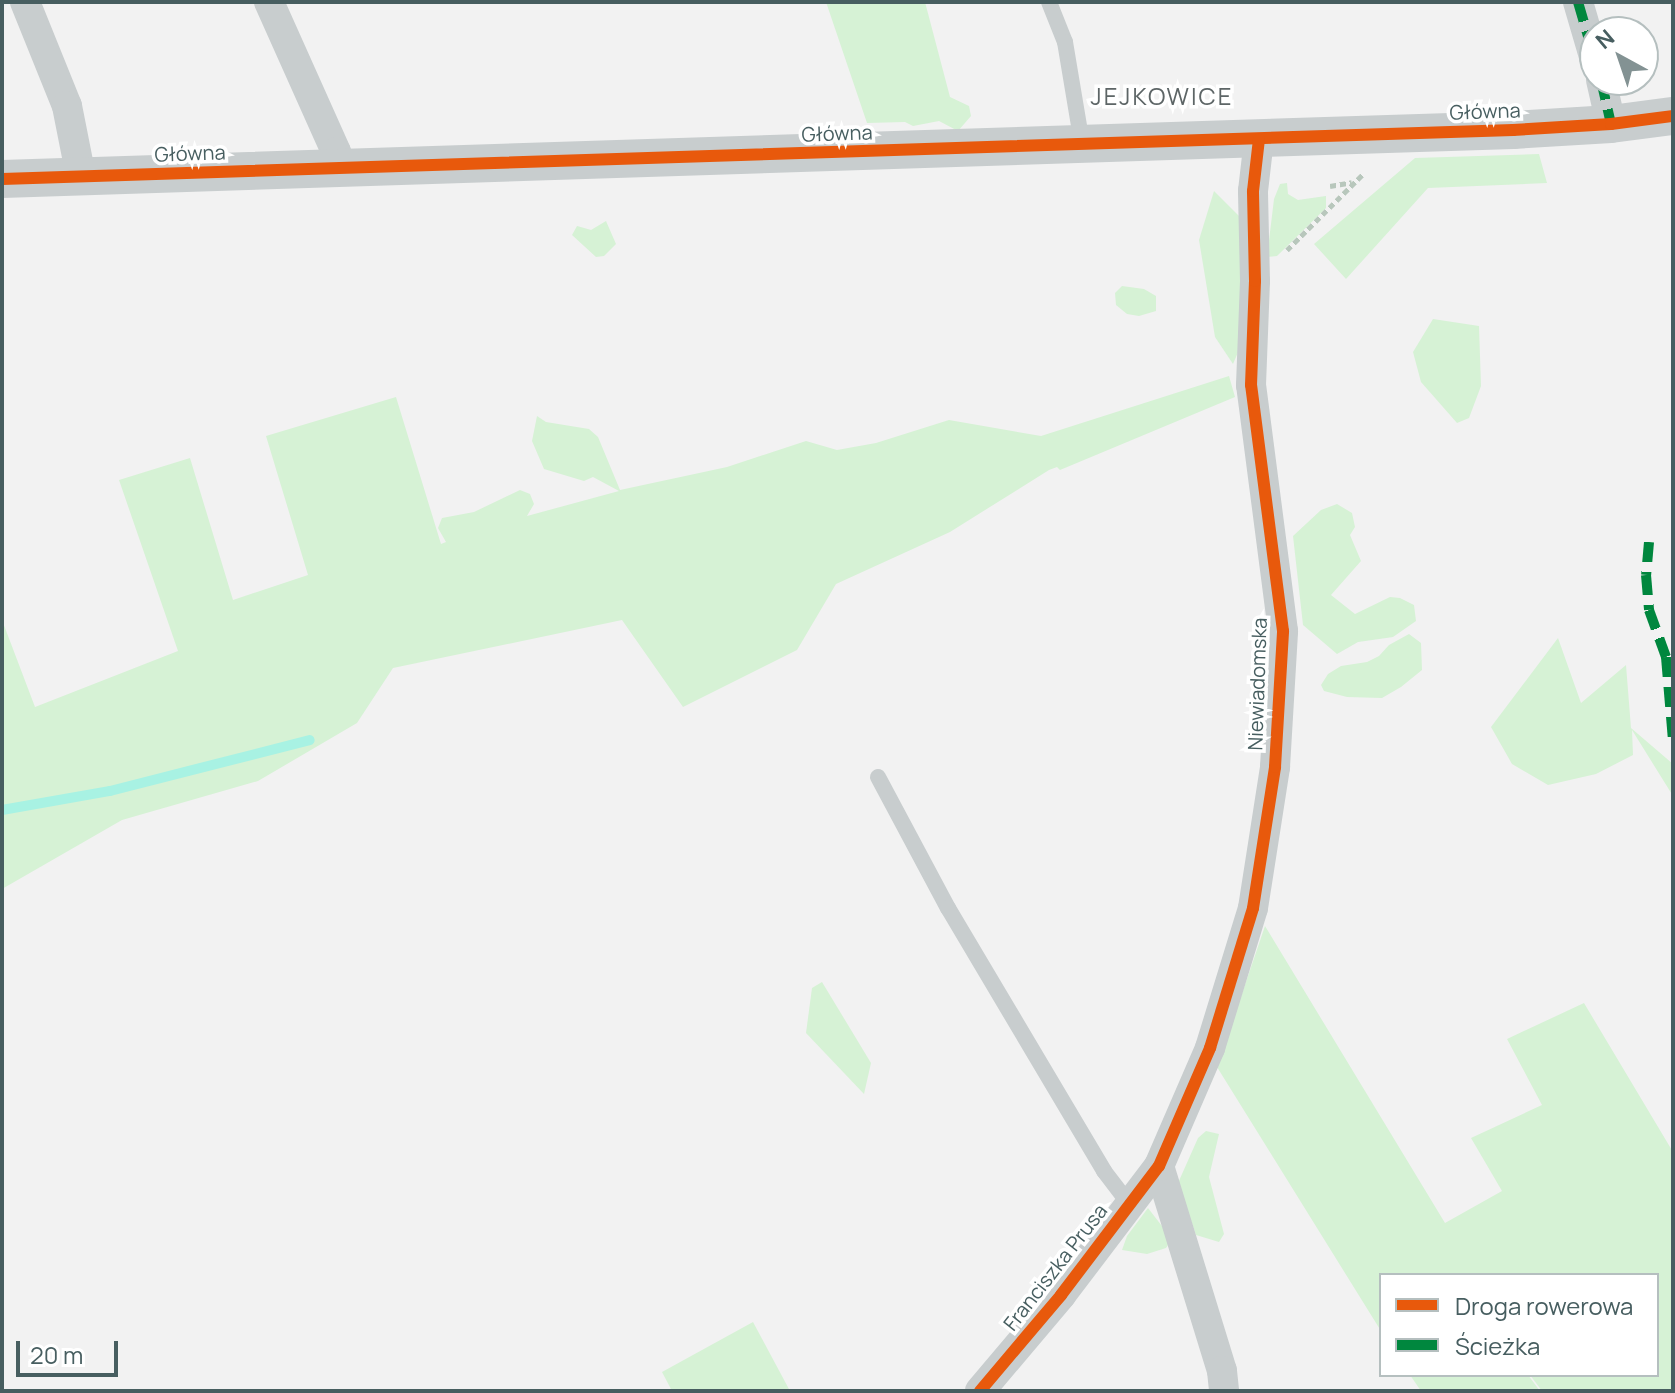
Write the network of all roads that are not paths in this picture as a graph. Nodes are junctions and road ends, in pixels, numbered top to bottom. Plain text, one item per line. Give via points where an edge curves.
1 (25, 2) edge
2 (269, 2) edge
3 (1049, 2) edge
4 (1605, 96) edge
5 (1673, 116) edge
6 (1611, 124) junction
7 (1259, 139) junction
8 (1082, 145) junction
9 (338, 169) junction
10 (81, 177) junction
11 (2, 179) edge
12 (878, 777) dead end
13 (1159, 1166) junction
14 (1130, 1205) junction
15 (980, 1391) edge
16 (1224, 1391) edge

1 - 10 street via 67,106
2 - 9 street via 336,152
3 - 8 lane via 1065,42
4 - 6 street
5 - 6 street, Główna
6 - 7 street, Główna
7 - 8 street, Główna
7 - 13 street, Niewiadomska via 1253,191 1251,385 1283,631 1275,767 1253,908 1210,1048
8 - 9 street, Główna
9 - 10 street, Główna
10 - 11 street, Główna
12 - 14 lane via 948,908 1104,1171
13 - 14 street, Franciszka Prusa
13 - 16 street
14 - 15 street, Franciszka Prusa

